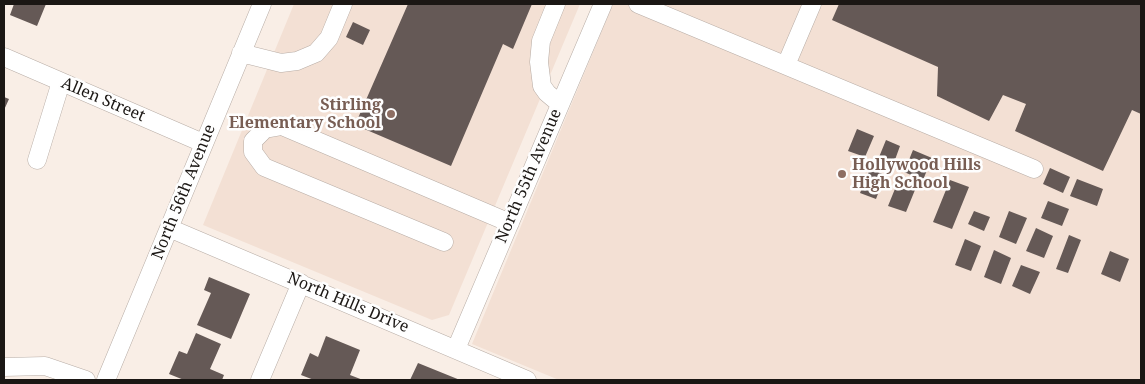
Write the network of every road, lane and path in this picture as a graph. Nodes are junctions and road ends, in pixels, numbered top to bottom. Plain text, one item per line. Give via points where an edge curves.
1 (262, 4) edge
2 (344, 4) edge
3 (556, 4) edge
4 (603, 4) edge
5 (638, 4) edge
6 (812, 4) edge
7 (241, 53) junction
8 (4, 57) edge
9 (786, 65) junction
10 (61, 82) junction
11 (560, 104) junction
12 (203, 143) junction
13 (37, 160) dead end
14 (1034, 169) dead end
15 (510, 223) junction
16 (169, 228) junction
17 (444, 242) dead end
18 (301, 283) junction
19 (456, 349) junction
20 (4, 367) edge
21 (500, 375) edge
22 (86, 380) edge
23 (106, 380) edge
24 (260, 380) edge
25 (527, 380) edge

1 - 7 street, North 56th Avenue
2 - 7 street via 329,38 316,53 281,63
3 - 11 street via 541,41 539,62 542,86
4 - 11 street, North 55th Avenue
5 - 9 street
6 - 9 street
7 - 12 street, North 56th Avenue
8 - 10 street, Allen Street
9 - 14 street
10 - 12 street, Allen Street
10 - 13 street
11 - 15 street, North 55th Avenue
12 - 16 street, North 56th Avenue
15 - 17 street via 282,126 265,129 253,141 253,152 264,166
15 - 19 street, North 55th Avenue
16 - 18 street, North Hills Drive
16 - 23 street, North 56th Avenue
18 - 19 street, North Hills Drive
18 - 24 street
19 - 21 street, North Hills Drive
20 - 22 street via 45,366
21 - 25 street, North Hills Drive

